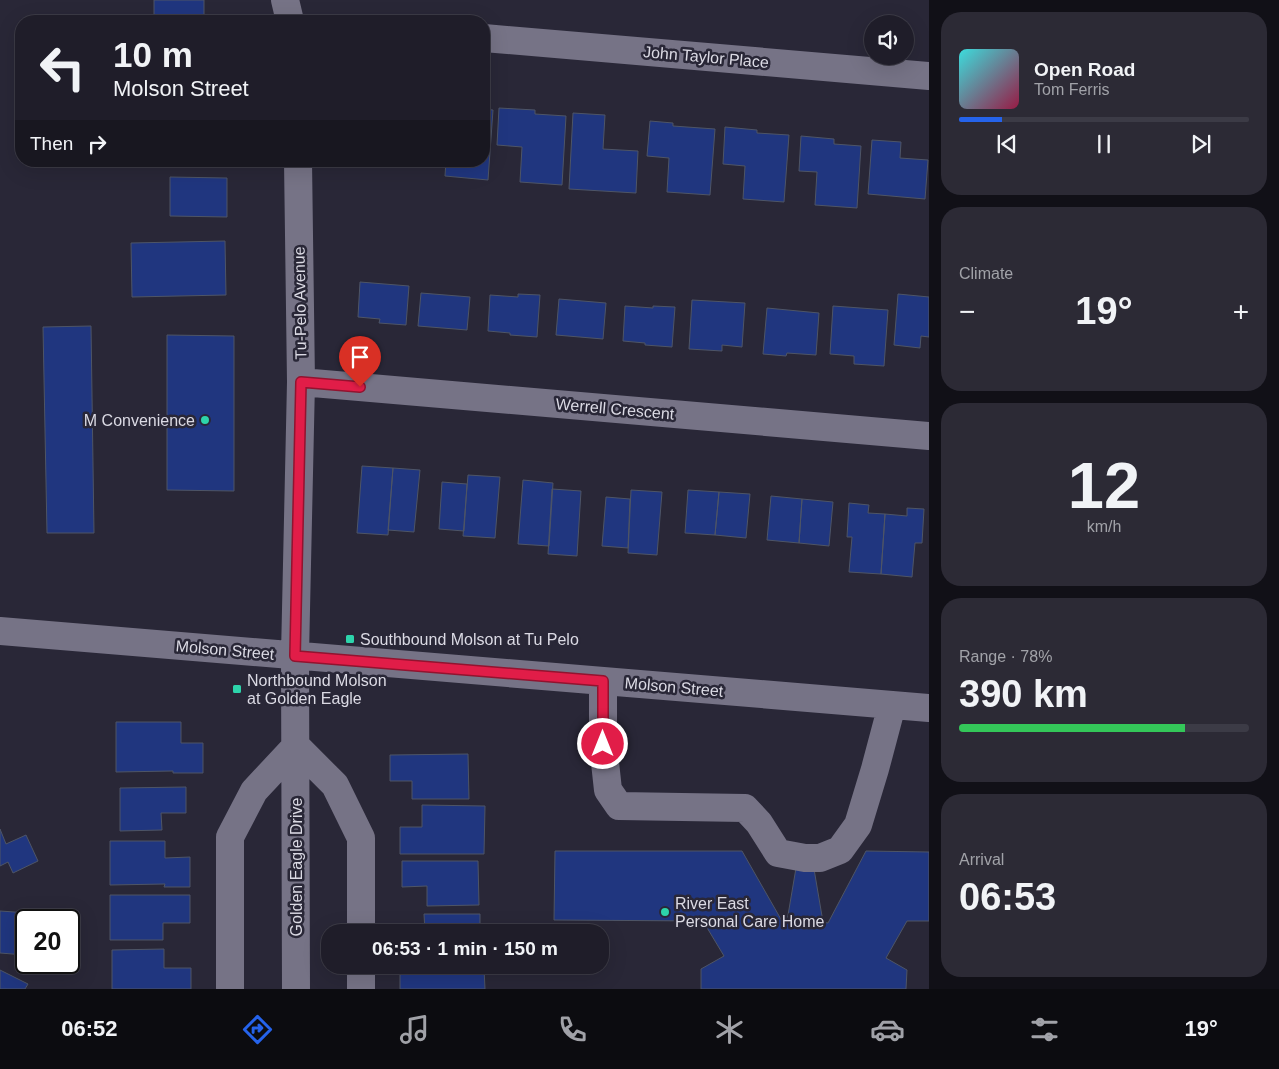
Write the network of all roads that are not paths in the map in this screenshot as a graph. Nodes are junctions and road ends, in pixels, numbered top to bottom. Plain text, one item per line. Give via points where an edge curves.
1 (285, 0) edge
2 (289, 15) edge
3 (490, 39) edge
4 (929, 76) edge
5 (298, 167) edge
6 (301, 382) junction
7 (929, 436) edge
8 (0, 631) edge
9 (295, 656) junction
10 (603, 681) junction
11 (892, 705) junction
12 (929, 708) edge
13 (296, 746) junction
14 (361, 924) edge
15 (361, 974) edge
16 (230, 989) edge
17 (296, 989) edge
18 (361, 989) edge

1 - 2 street
3 - 4 street, John Taylor Place
5 - 6 street, Tu-Pelo Avenue
6 - 7 street, Werrell Crescent
6 - 9 street, Tu-Pelo Avenue
8 - 9 street, Molson Street
9 - 10 street, Molson Street
9 - 13 street, Golden Eagle Drive
10 - 11 street, Molson Street
10 - 11 street via 603,744 608,790 619,806 745,808 778,853 805,858 820,858 840,850 858,825
11 - 12 street, Molson Street
13 - 14 street via 335,785 361,838
13 - 16 street via 254,791 230,837
13 - 17 street, Golden Eagle Drive
15 - 18 street

